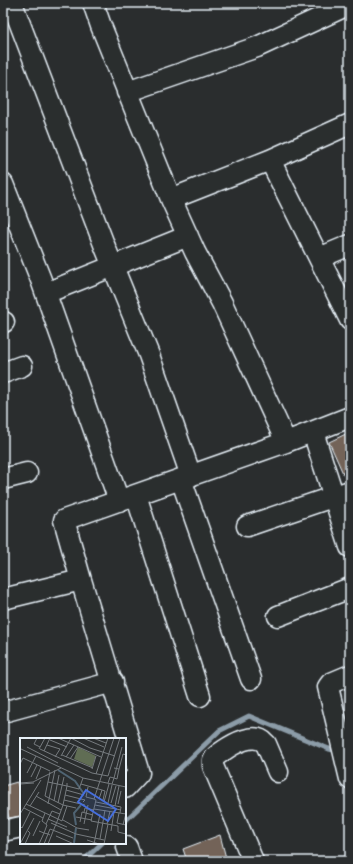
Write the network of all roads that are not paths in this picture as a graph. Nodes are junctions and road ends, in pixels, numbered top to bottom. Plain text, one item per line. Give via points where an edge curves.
1 (12, 3) edge
2 (93, 3) edge
3 (350, 4) edge
4 (127, 92) junction
5 (350, 124) edge
6 (270, 160) junction
7 (3, 184) edge
8 (171, 198) junction
9 (188, 236) junction
10 (350, 245) edge
11 (319, 258) junction
12 (113, 266) junction
13 (46, 292) junction
14 (350, 320) edge
15 (22, 366) dead end
16 (3, 373) edge
17 (350, 416) edge
18 (313, 432) junction
19 (286, 442) junction
20 (27, 473) dead end
21 (186, 477) junction
22 (3, 479) edge
23 (342, 493) edge
24 (128, 498) junction
25 (247, 526) dead end
26 (350, 547) edge
27 (81, 580) junction
28 (350, 588) edge
29 (3, 599) edge
30 (278, 616) dead end
31 (350, 675) edge
32 (251, 679) dead end
33 (113, 682) junction
34 (200, 696) dead end
35 (3, 712) edge
36 (278, 772) dead end
37 (349, 774) edge
38 (126, 787) edge
39 (20, 827) edge
40 (3, 832) edge
41 (253, 861) edge

1 - 12 street
2 - 4 street
3 - 4 street via 257,47
4 - 8 street
5 - 6 street
6 - 8 street
6 - 11 street
7 - 13 street
8 - 9 street
9 - 12 street
9 - 19 street
10 - 11 street
11 - 14 street
12 - 13 street
12 - 21 street via 149,354
13 - 24 street
15 - 16 street
17 - 18 street
18 - 19 street
18 - 23 street
19 - 21 street
20 - 22 street
21 - 24 street
21 - 32 street
23 - 25 street
23 - 26 street
24 - 27 street via 64,520
24 - 34 street
27 - 29 street
27 - 33 street
28 - 30 street
31 - 37 street via 331,683 328,687
33 - 35 street
33 - 38 street via 139,773
36 - 41 street via 266,744 258,739 246,739 232,745 213,760 213,766
39 - 40 street

